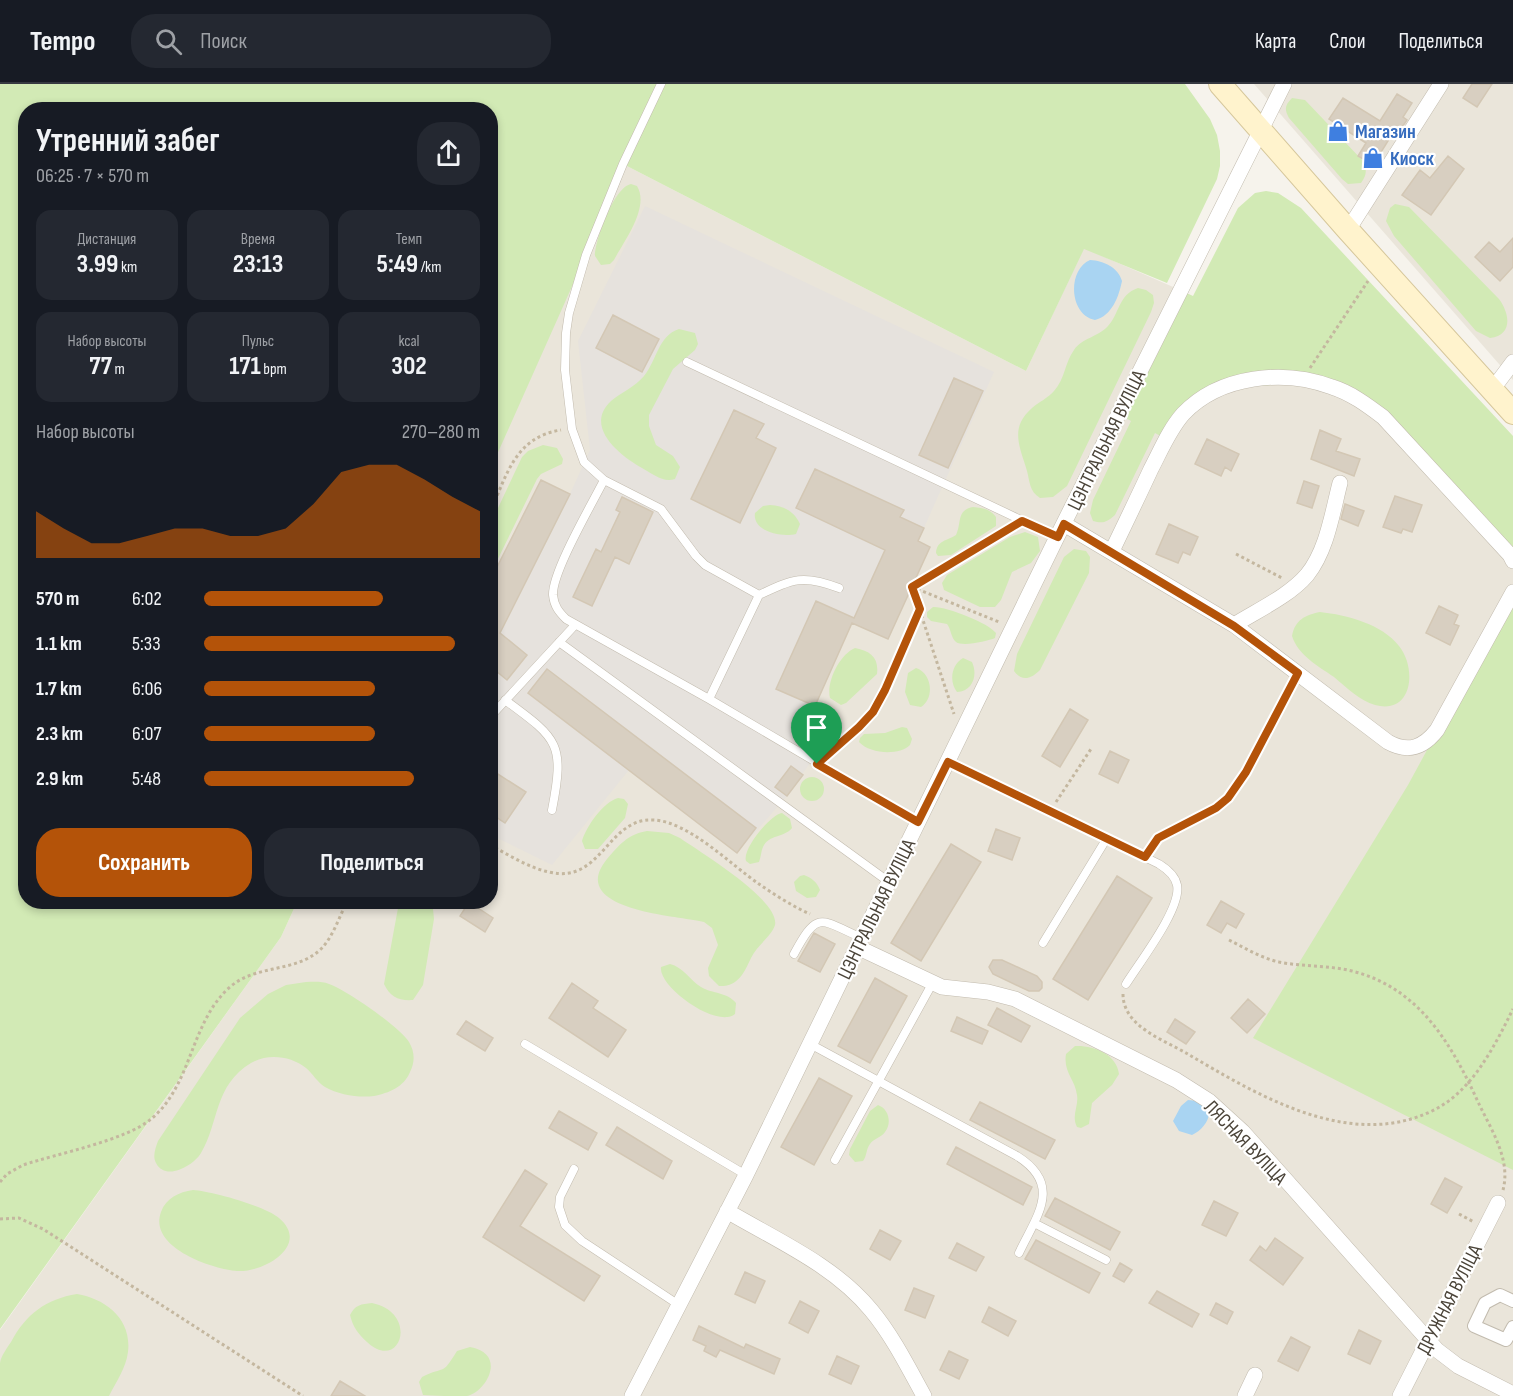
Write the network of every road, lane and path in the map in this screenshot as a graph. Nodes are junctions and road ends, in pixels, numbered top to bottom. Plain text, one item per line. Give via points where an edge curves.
1 (660, 84) edge
2 (1220, 84) edge
3 (1284, 84) edge
4 (1441, 84) edge
5 (1261, 132) junction
6 (1348, 230) junction
7 (1379, 265) junction
8 (687, 362) dead end
9 (1513, 362) edge
10 (1302, 379) junction
11 (1492, 390) junction
12 (1513, 413) edge
13 (572, 429) junction
14 (604, 480) junction
15 (1340, 483) dead end
16 (498, 495) edge
17 (1022, 521) junction
18 (1061, 531) junction
19 (1112, 551) junction
20 (1236, 554) dead end
21 (1513, 561) edge
22 (1297, 585) junction
23 (912, 587) junction
24 (839, 588) dead end
25 (1513, 592) edge
26 (759, 595) junction
27 (920, 609) junction
28 (576, 625) junction
29 (1234, 626) junction
30 (1013, 627) junction
31 (559, 642) junction
32 (1298, 673) junction
33 (709, 699) junction
34 (505, 700) junction
35 (498, 708) edge
36 (961, 736) junction
37 (1091, 749) dead end
38 (948, 762) junction
39 (817, 764) junction
40 (552, 810) dead end
41 (1050, 810) junction
42 (918, 822) junction
43 (1107, 838) junction
44 (498, 849) edge
45 (1145, 857) junction
46 (889, 882) junction
47 (344, 909) edge
48 (828, 923) junction
49 (1229, 940) dead end
50 (859, 943) junction
51 (1042, 943) dead end
52 (794, 954) dead end
53 (932, 984) junction
54 (1126, 984) joint
55 (1513, 1009) edge
56 (525, 1044) dead end
57 (810, 1044) junction
58 (879, 1081) junction
59 (1469, 1081) junction
60 (835, 1160) dead end
61 (574, 1169) dead end
62 (746, 1175) junction
63 (0, 1182) edge
64 (1498, 1203) joint
65 (727, 1211) junction
66 (0, 1219) edge
67 (1034, 1222) junction
68 (1019, 1253) dead end
69 (1106, 1260) dead end
70 (1513, 1301) edge
71 (679, 1305) junction
72 (1513, 1327) edge
73 (1428, 1342) junction
74 (1255, 1375) dead end
75 (1513, 1394) edge
76 (303, 1396) edge
77 (632, 1396) edge
78 (924, 1396) edge
79 (1245, 1396) edge
80 (1400, 1396) edge

1 - 13 lane via 586,255 569,313 565,361
2 - 5 main road
3 - 5 street, ЦЭНТРАЛЬНАЯ ВУЛІЦА
4 - 6 street
5 - 6 main road
5 - 18 street, ЦЭНТРАЛЬНАЯ ВУЛІЦА
6 - 7 main road
7 - 10 path
7 - 11 main road
8 - 17 lane
9 - 11 street
10 - 19 street via 1268,378 1237,383 1209,394 1184,414 1166,439
10 - 21 street via 1350,394 1383,417
11 - 12 main road
13 - 14 lane via 584,462
13 - 16 path via 543,434 530,441 519,452
14 - 26 lane via 661,509 705,565
14 - 28 lane via 554,583 554,603
15 - 22 street via 1320,555
17 - 18 lane
17 - 23 path
18 - 19 street
18 - 30 street, ЦЭНТРАЛЬНАЯ ВУЛІЦА
19 - 29 street
20 - 22 path
22 - 29 street
23 - 27 path
23 - 30 path
24 - 26 lane via 798,579
25 - 32 street via 1437,730 1414,748 1388,742
26 - 33 lane
27 - 36 path
27 - 39 path via 873,712
28 - 31 lane
28 - 33 lane
29 - 32 street
30 - 36 street, ЦЭНТРАЛЬНАЯ ВУЛІЦА
31 - 34 lane
31 - 46 lane
32 - 45 path via 1246,772 1228,798 1158,838
33 - 39 lane
34 - 35 lane
34 - 40 lane via 542,727 556,746 558,770
36 - 38 street, ЦЭНТРАЛЬНАЯ ВУЛІЦА
37 - 41 path
38 - 41 lane
38 - 42 street, ЦЭНТРАЛЬНАЯ ВУЛІЦА
39 - 42 lane
41 - 43 lane
42 - 46 street, ЦЭНТРАЛЬНАЯ ВУЛІЦА
43 - 45 lane
43 - 51 lane
44 - 48 path via 538,869 573,873 595,860 627,827 639,822 665,822 690,834 780,898
45 - 54 lane via 1174,877 1177,896
46 - 50 street, ЦЭНТРАЛЬНАЯ ВУЛІЦА
47 - 63 path via 333,933 310,958 246,977 219,998 176,1086 151,1120 133,1131 23,1165
48 - 50 lane
48 - 52 lane via 810,926
49 - 59 path via 1277,961 1352,970 1384,982 1430,1018 1454,1050
50 - 53 street, ЛЯСНАЯ ВУЛІЦА
50 - 57 street, ЦЭНТРАЛЬНАЯ ВУЛІЦА
53 - 58 lane
53 - 73 street, ЛЯСНАЯ ВУЛІЦА via 1014,999 1159,1071 1209,1101 1260,1150
54 - 59 path via 1125,1009 1140,1026 1250,1090 1310,1114 1366,1124 1398,1122 1446,1104
55 - 59 path
56 - 62 lane
57 - 58 lane
57 - 62 street, ЦЭНТРАЛЬНАЯ ВУЛІЦА
58 - 60 lane
58 - 67 lane via 1033,1167 1042,1180 1043,1192
59 - 64 path via 1503,1160 1504,1184
61 - 71 lane via 560,1197 560,1216 565,1225 582,1241
62 - 65 street, ЦЭНТРАЛЬНАЯ ВУЛІЦА
64 - 73 street, ДРУЖНАЯ ВУЛІЦА
65 - 71 street, ЦЭНТРАЛЬНАЯ ВУЛІЦА
65 - 78 street via 822,1267 856,1293 884,1327
66 - 76 path via 19,1218 43,1230
67 - 68 lane
67 - 69 lane
70 - 72 street via 1500,1295 1485,1303 1474,1326 1506,1340
71 - 77 street, ЦЭНТРАЛЬНАЯ ВУЛІЦА
73 - 75 street, ЛЯСНАЯ ВУЛІЦА via 1458,1366
73 - 80 street, ДРУЖНАЯ ВУЛІЦА
74 - 79 street

